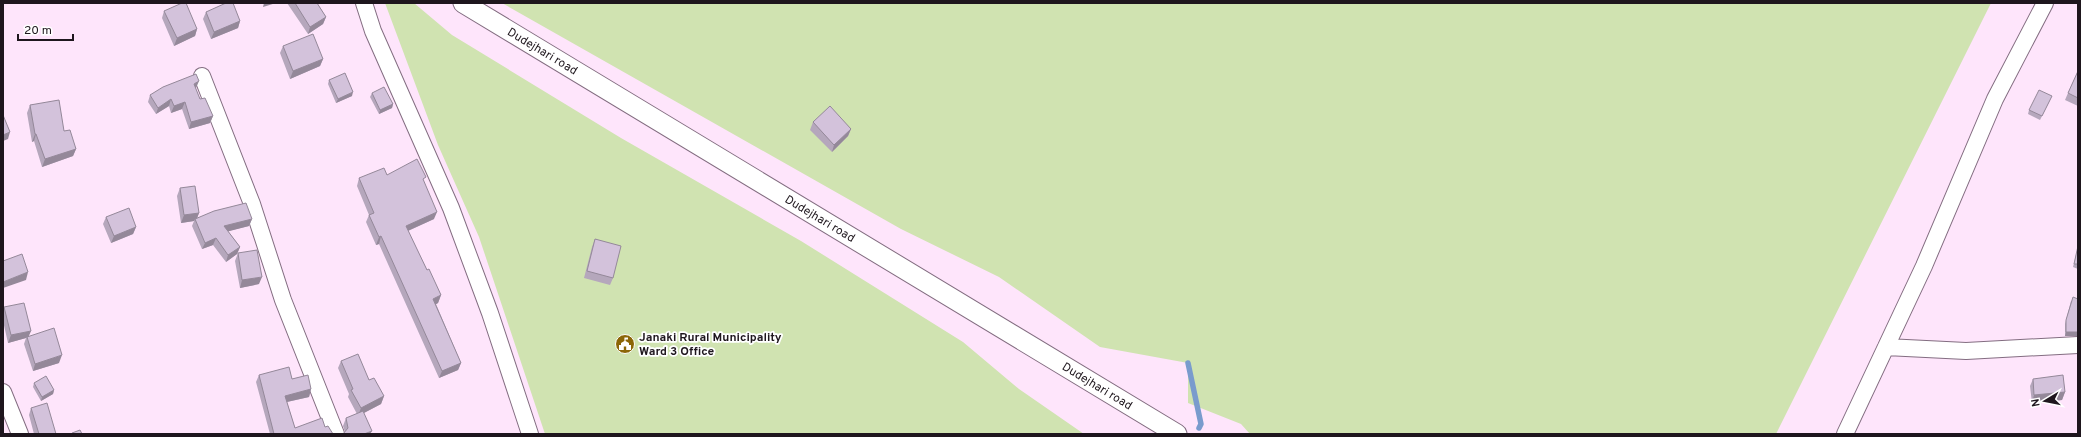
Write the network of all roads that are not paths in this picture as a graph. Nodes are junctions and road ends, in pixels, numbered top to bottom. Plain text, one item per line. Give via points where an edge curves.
1 (364, 3) edge
2 (463, 3) edge
3 (2045, 3) edge
4 (202, 76) dead end
5 (2078, 345) edge
6 (1886, 347) junction
7 (3, 392) edge
8 (20, 434) edge
9 (336, 434) edge
10 (530, 434) edge
11 (1177, 434) edge
12 (1845, 434) edge

1 - 10 street via 373,31 451,208 490,313
2 - 11 street, Dudejhari road
3 - 6 street via 1995,99 1924,266
4 - 9 street via 252,204 283,300
5 - 6 street via 1966,351
6 - 12 street
7 - 8 street

